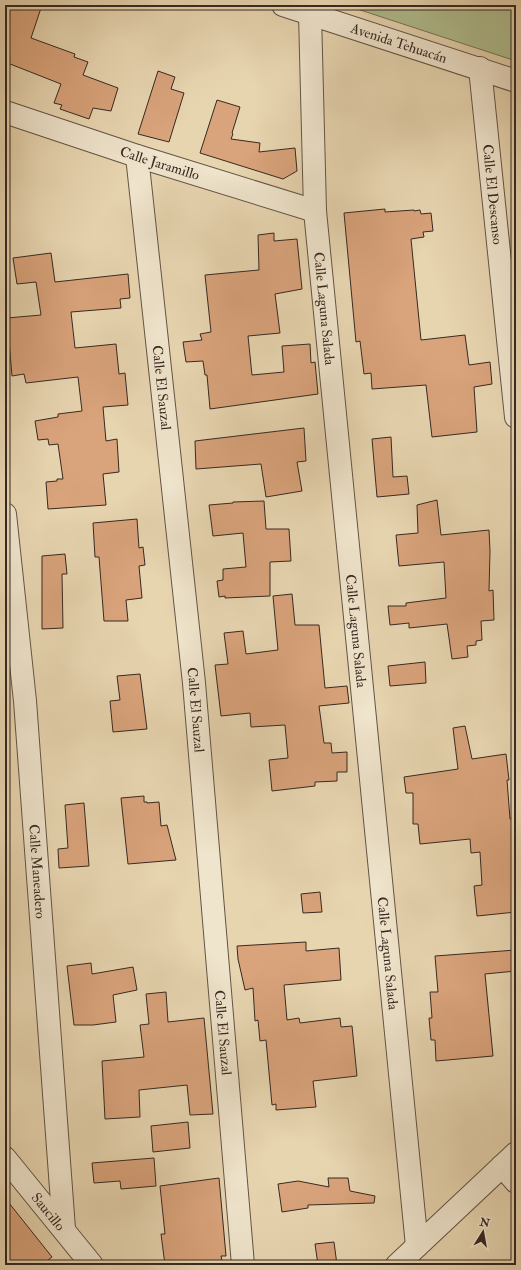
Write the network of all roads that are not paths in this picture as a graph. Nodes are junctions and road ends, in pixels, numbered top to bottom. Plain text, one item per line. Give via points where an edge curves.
1 (283, 5) edge
2 (310, 14) junction
3 (480, 68) junction
4 (516, 81) edge
5 (5, 112) edge
6 (136, 156) junction
7 (315, 211) junction
8 (516, 417) edge
9 (5, 514) edge
10 (5, 1158) edge
11 (509, 1160) edge
12 (516, 1182) edge
13 (64, 1229) junction
14 (417, 1246) junction
15 (92, 1265) edge
16 (243, 1265) edge
17 (397, 1265) edge

1 - 2 street, Avenida Tehuacán
2 - 3 street, Avenida Tehuacán
2 - 7 street, Calle Laguna Salada
3 - 4 street, Avenida Tehuacán
3 - 8 street, Calle El Descanso
5 - 6 street, Calle Jaramillo
6 - 7 street, Calle Jaramillo
6 - 16 street, Calle El Sauzal via 194,684
7 - 14 street, Calle Laguna Salada
9 - 13 street, Calle Maneadero via 25,701
10 - 13 street, Saucillo
11 - 12 street
11 - 14 street
13 - 15 street, Saucillo
14 - 17 street

